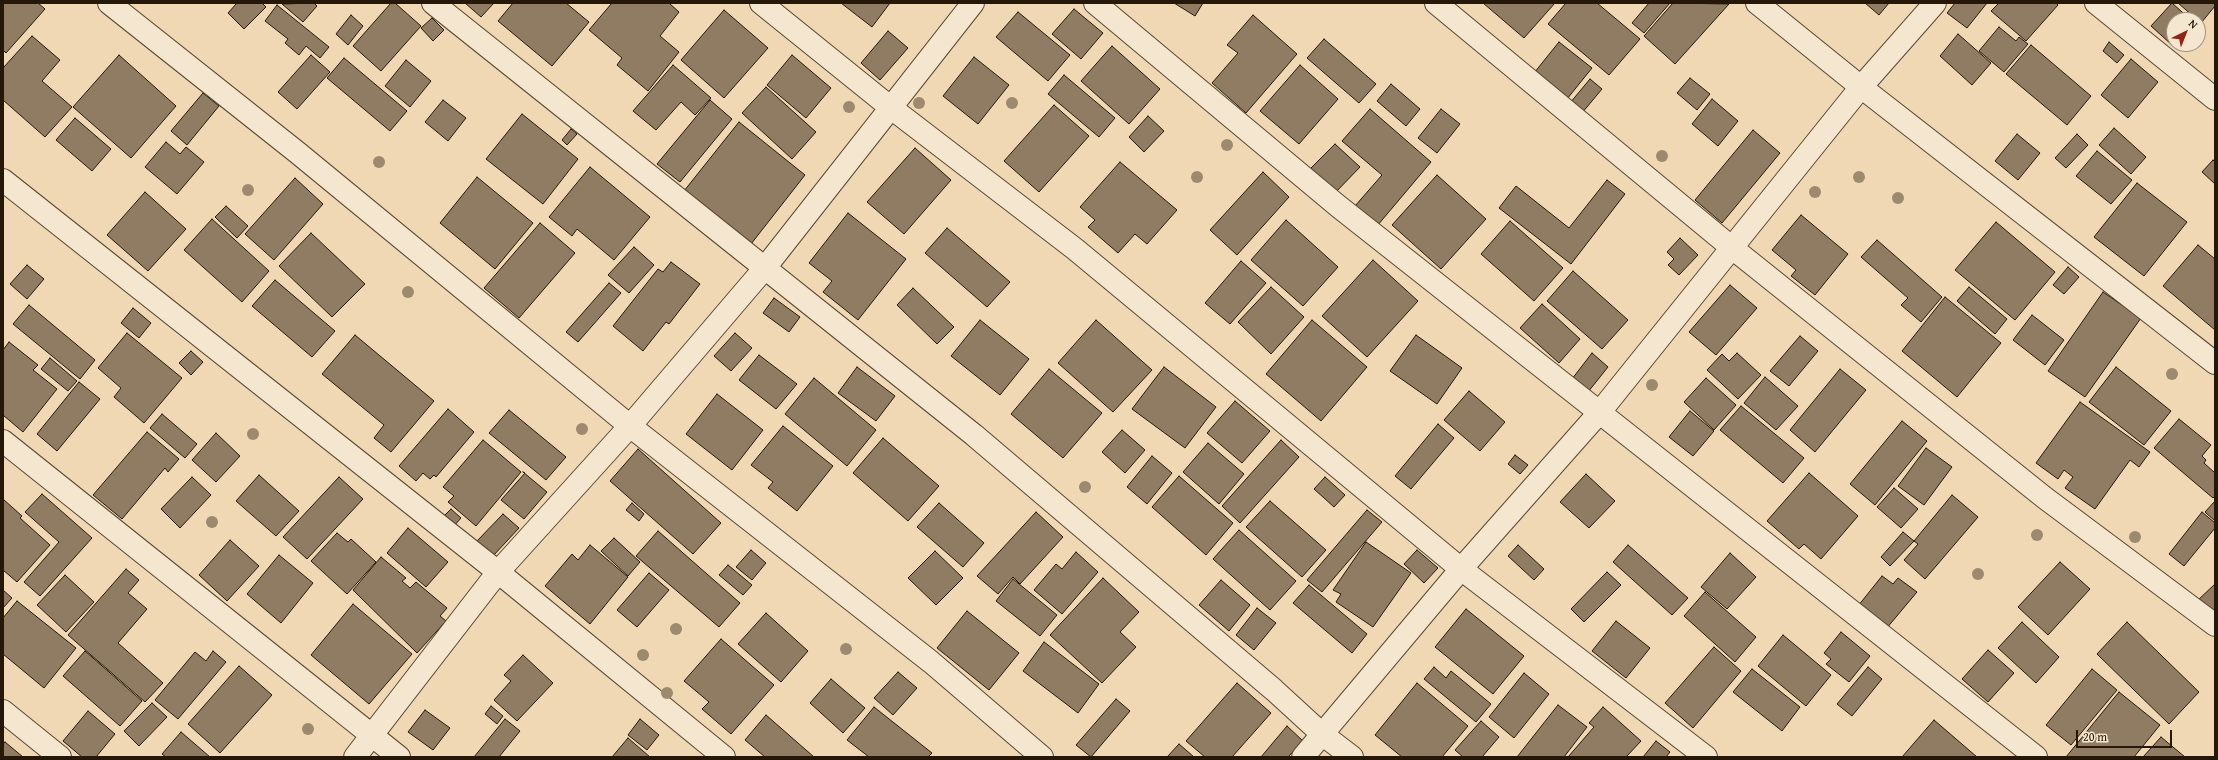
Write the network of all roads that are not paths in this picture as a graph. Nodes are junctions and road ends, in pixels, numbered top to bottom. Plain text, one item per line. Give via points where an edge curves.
1 (109, 3) edge
2 (433, 3) edge
3 (761, 3) edge
4 (973, 3) edge
5 (1095, 3) edge
6 (1436, 3) edge
7 (1757, 3) edge
8 (1935, 3) edge
9 (2096, 3) edge
10 (1861, 87) junction
11 (2215, 99) edge
12 (890, 107) junction
13 (3, 180) edge
14 (1731, 247) junction
15 (764, 269) junction
16 (2215, 363) edge
17 (1599, 413) junction
18 (630, 426) junction
19 (3, 441) edge
20 (1461, 569) junction
21 (498, 572) junction
22 (2215, 625) edge
23 (3, 711) edge
24 (1322, 734) junction
25 (372, 735) junction
26 (60, 757) edge
27 (355, 757) edge
28 (399, 757) edge
29 (724, 757) edge
30 (1042, 757) edge
31 (1303, 757) edge
32 (1352, 757) edge
33 (1706, 757) edge
34 (2036, 757) edge

1 - 18 street via 304,158
2 - 15 street
3 - 12 street
4 - 12 street
5 - 17 street via 1338,206
6 - 14 street
7 - 10 street
8 - 10 street
9 - 11 street
10 - 14 street
10 - 16 street
12 - 15 street
12 - 20 street via 1075,249
13 - 21 street
14 - 17 street
14 - 22 street via 2046,498
15 - 18 street
15 - 24 street via 974,435 1274,690
17 - 20 street
17 - 34 street
18 - 21 street
18 - 30 street via 931,662
19 - 25 street
20 - 24 street
20 - 33 street
21 - 25 street
21 - 29 street
23 - 26 street
24 - 31 street
24 - 32 street
25 - 27 street
25 - 28 street

